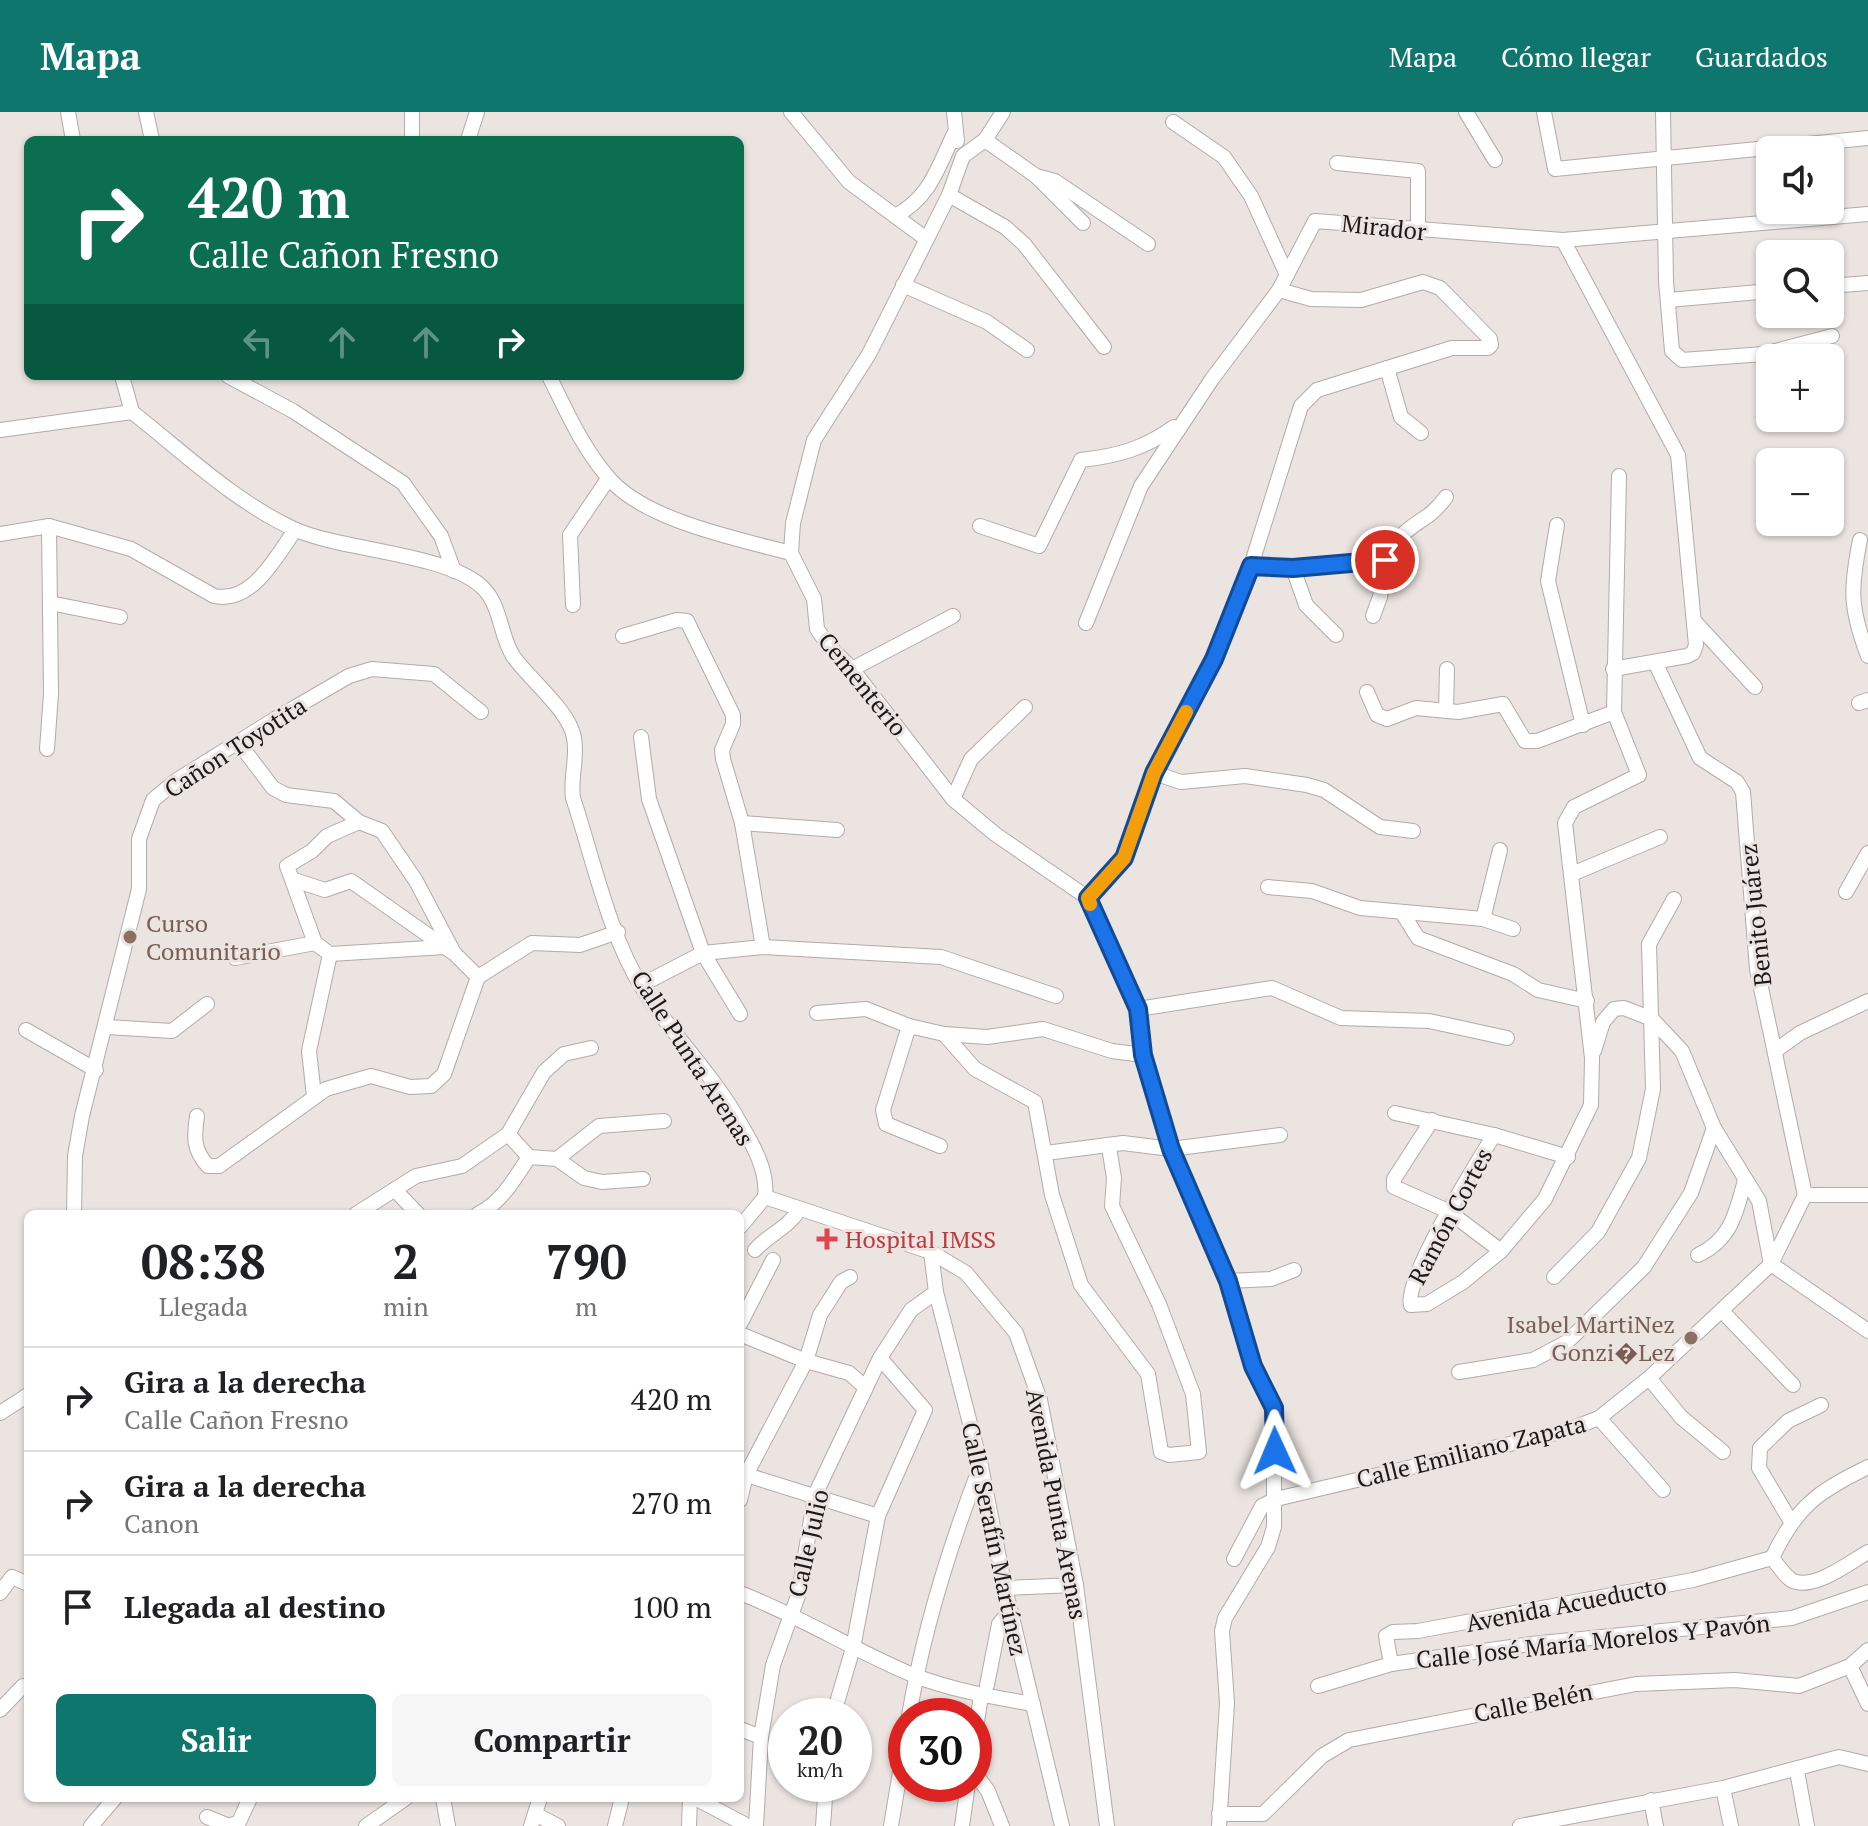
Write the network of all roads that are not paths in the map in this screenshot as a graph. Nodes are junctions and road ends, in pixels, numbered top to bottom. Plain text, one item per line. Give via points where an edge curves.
1 (68, 112) edge
2 (146, 112) edge
3 (412, 112) edge
4 (477, 112) edge
5 (791, 112) edge
6 (954, 112) edge
7 (1003, 112) edge
8 (1466, 112) edge
9 (1544, 112) edge
10 (1663, 112) edge
11 (1173, 122) dead end
12 (954, 134) junction
13 (72, 136) edge
14 (151, 136) edge
15 (412, 136) edge
16 (469, 136) edge
17 (1868, 138) edge
18 (985, 140) junction
19 (963, 156) junction
20 (1666, 157) junction
21 (1495, 160) dead end
22 (1337, 163) dead end
23 (1036, 176) junction
24 (949, 195) junction
25 (1868, 214) edge
26 (895, 216) junction
27 (1083, 223) dead end
28 (1418, 231) junction
29 (1668, 231) junction
30 (925, 238) junction
31 (1563, 240) junction
32 (1148, 244) dead end
33 (1287, 275) junction
34 (1868, 283) edge
35 (903, 285) junction
36 (1844, 285) edge
37 (1279, 290) junction
38 (1756, 292) edge
39 (1669, 300) junction
40 (1832, 336) dead end
41 (1104, 347) dead end
42 (1027, 350) dead end
43 (1387, 368) junction
44 (127, 380) edge
45 (235, 380) edge
46 (551, 380) edge
47 (132, 412) junction
48 (1187, 417) junction
49 (0, 430) edge
50 (1421, 433) dead end
51 (1619, 476) dead end
52 (608, 479) junction
53 (1446, 497) dead end
54 (1557, 525) dead end
55 (49, 526) junction
56 (980, 526) dead end
57 (295, 530) junction
58 (0, 534) edge
59 (1860, 540) dead end
60 (791, 553) junction
61 (1385, 560) junction
62 (1251, 566) junction
63 (1293, 568) junction
64 (454, 571) junction
65 (50, 603) junction
66 (573, 605) dead end
67 (953, 616) dead end
68 (1373, 616) dead end
69 (120, 617) dead end
70 (1086, 623) dead end
71 (1696, 623) junction
72 (1336, 635) dead end
73 (623, 636) dead end
74 (1868, 656) edge
75 (1655, 662) junction
76 (852, 669) junction
77 (1447, 669) dead end
78 (1613, 669) junction
79 (1755, 687) dead end
80 (1367, 692) dead end
81 (1025, 707) dead end
82 (1446, 710) junction
83 (481, 712) dead end
84 (1614, 712) junction
85 (1583, 725) junction
86 (641, 737) dead end
87 (238, 742) junction
88 (47, 749) dead end
89 (1154, 773) junction
90 (953, 799) junction
91 (359, 822) junction
92 (742, 823) junction
93 (837, 830) dead end
94 (1413, 831) dead end
95 (1660, 837) dead end
96 (1500, 850) dead end
97 (1868, 853) edge
98 (1572, 874) junction
99 (294, 880) junction
100 (1268, 887) dead end
101 (1846, 892) dead end
102 (1088, 898) junction
103 (1674, 899) dead end
104 (1403, 914) junction
105 (1483, 919) junction
106 (1513, 929) dead end
107 (618, 932) junction
108 (315, 943) junction
109 (763, 947) junction
110 (450, 950) junction
111 (703, 953) junction
112 (330, 954) junction
113 (235, 958) dead end
114 (478, 977) junction
115 (641, 985) junction
116 (1056, 996) dead end
117 (1587, 1001) junction
118 (1868, 1001) edge
119 (207, 1004) dead end
120 (1138, 1009) junction
121 (817, 1013) dead end
122 (740, 1014) dead end
123 (1652, 1019) junction
124 (909, 1026) junction
125 (107, 1027) junction
126 (26, 1030) dead end
127 (1800, 1033) junction
128 (944, 1034) junction
129 (1507, 1038) dead end
130 (591, 1048) dead end
131 (1775, 1051) junction
132 (1143, 1055) junction
133 (1592, 1058) junction
134 (96, 1070) junction
135 (1783, 1084) junction
136 (314, 1096) junction
137 (1395, 1113) dead end
138 (197, 1116) dead end
139 (1432, 1120) junction
140 (664, 1121) dead end
141 (1714, 1128) junction
142 (508, 1134) junction
143 (1280, 1135) dead end
144 (1494, 1135) junction
145 (940, 1146) dead end
146 (1109, 1147) junction
147 (1171, 1149) junction
148 (1046, 1153) junction
149 (529, 1157) junction
150 (1568, 1157) junction
151 (557, 1159) junction
152 (643, 1179) dead end
153 (1745, 1180) junction
154 (395, 1190) junction
155 (1805, 1195) junction
156 (1868, 1195) edge
157 (765, 1197) junction
158 (74, 1210) edge
159 (362, 1210) edge
160 (414, 1210) edge
161 (486, 1210) edge
162 (799, 1210) junction
163 (1448, 1211) junction
164 (744, 1222) edge
165 (755, 1250) dead end
166 (1501, 1251) junction
167 (931, 1252) junction
168 (1698, 1255) dead end
169 (773, 1260) dead end
170 (1771, 1264) junction
171 (1294, 1270) dead end
172 (850, 1277) dead end
173 (1554, 1277) dead end
174 (1228, 1281) junction
175 (936, 1292) junction
176 (1722, 1311) junction
177 (744, 1316) edge
178 (1868, 1331) edge
179 (744, 1336) edge
180 (880, 1358) junction
181 (806, 1361) junction
182 (1459, 1372) dead end
183 (1649, 1378) junction
184 (1793, 1385) dead end
185 (865, 1387) junction
186 (24, 1398) edge
187 (1821, 1405) dead end
188 (0, 1413) edge
189 (1599, 1418) junction
190 (1723, 1452) dead end
191 (981, 1466) junction
192 (1868, 1467) edge
193 (744, 1472) edge
194 (744, 1474) edge
195 (1663, 1490) dead end
196 (815, 1495) junction
197 (1276, 1499) junction
198 (878, 1516) junction
199 (1790, 1520) junction
200 (1868, 1552) edge
201 (1772, 1558) junction
202 (1234, 1559) dead end
203 (24, 1582) edge
204 (1076, 1585) junction
205 (1005, 1588) junction
206 (1868, 1592) edge
207 (0, 1593) edge
208 (744, 1595) edge
209 (1010, 1611) junction
210 (791, 1613) junction
211 (853, 1648) junction
212 (1868, 1650) edge
213 (1391, 1664) junction
214 (1850, 1666) junction
215 (916, 1676) junction
216 (23, 1686) dead end
217 (1318, 1686) dead end
218 (984, 1690) junction
219 (838, 1698) edge
220 (912, 1698) edge
221 (982, 1698) edge
222 (1033, 1704) junction
223 (1868, 1704) edge
224 (0, 1710) edge
225 (744, 1731) edge
226 (761, 1737) junction
227 (1868, 1764) edge
228 (1797, 1771) junction
229 (1723, 1788) junction
230 (1651, 1800) junction
231 (992, 1801) edge
232 (112, 1802) edge
233 (248, 1802) edge
234 (400, 1802) edge
235 (444, 1802) edge
236 (621, 1802) edge
237 (692, 1802) edge
238 (701, 1802) edge
239 (825, 1802) edge
240 (895, 1802) edge
241 (965, 1802) edge
242 (207, 1817) dead end
243 (533, 1820) edge
244 (1219, 1820) edge
245 (1583, 1820) edge
246 (91, 1826) edge
247 (366, 1826) edge
248 (448, 1826) edge
249 (558, 1826) edge
250 (615, 1826) edge
251 (689, 1826) edge
252 (748, 1826) edge
253 (756, 1826) edge
254 (823, 1826) edge
255 (891, 1826) edge
256 (962, 1826) edge
257 (1002, 1826) edge
258 (1062, 1826) edge
259 (1107, 1826) edge
260 (1520, 1826) edge
261 (1656, 1826) edge
262 (1731, 1826) edge
263 (1807, 1826) edge

1 - 13 street
2 - 14 street
3 - 15 street
4 - 16 street
5 - 26 street via 849,182
6 - 12 street
7 - 18 street
8 - 21 street
9 - 20 street via 1555,169
10 - 20 street
11 - 33 street via 1224,157 1251,196
12 - 19 street
12 - 26 street via 927,193
17 - 20 street
18 - 19 street
18 - 23 street
19 - 24 street
20 - 29 street
22 - 28 street via 1418,171
23 - 27 street
23 - 32 street via 1055,181
24 - 30 street
24 - 41 street via 1024,244
25 - 29 street, Mirador
26 - 30 street
28 - 31 street, Mirador
28 - 33 street, Mirador via 1315,221
29 - 31 street, Mirador
29 - 39 street
30 - 35 street
31 - 71 street via 1678,455
33 - 37 street, Mirador
34 - 36 street
35 - 42 street via 987,322
35 - 60 street via 869,354 814,440 793,523
37 - 43 street via 1311,299 1361,300 1423,282 1440,288 1490,339 1488,348 1452,348
37 - 48 street, Mirador
38 - 39 street
39 - 40 street via 1672,351 1682,360 1764,354
43 - 50 street via 1401,417
43 - 62 street via 1317,390 1301,406
44 - 47 street
45 - 64 street via 403,483 441,536
46 - 52 street
47 - 49 street
47 - 57 street, Calle Punta Arenas via 240,497
48 - 56 street via 1156,440 1121,456 1081,460 1039,546
48 - 70 street, Mirador via 1141,486
51 - 78 street
52 - 60 street via 694,528
52 - 66 street via 570,535
53 - 61 street via 1432,516 1402,534
54 - 85 street via 1548,581
55 - 57 street via 131,549 214,596 229,599 248,590
55 - 58 street
55 - 65 street
57 - 64 street, Calle Punta Arenas
59 - 74 street via 1851,587
60 - 76 street, Cementerio via 814,599 817,629
61 - 63 street
61 - 68 street
62 - 63 street
62 - 89 street via 1214,659
63 - 72 street via 1306,605
64 - 107 street, Calle Punta Arenas via 483,587 513,655 571,725 573,798
65 - 69 street
65 - 88 street
67 - 76 street
71 - 75 street via 1693,653
71 - 79 street
73 - 92 street via 687,621 733,715 722,750
75 - 78 street
75 - 131 street, Benito Juárez via 1700,758 1737,782 1743,792 1757,969
76 - 90 street, Cementerio
77 - 82 street
78 - 84 street
80 - 82 street via 1377,715 1387,719 1416,708
81 - 90 street via 971,759
82 - 85 street via 1503,704 1525,741
83 - 87 street, Cañon Toyotita via 434,674 372,669 349,676
84 - 85 street
84 - 98 street via 1639,775 1567,813
86 - 111 street via 649,799
87 - 91 street via 273,788 286,795 334,801
87 - 125 street, Cañon Toyotita via 177,780 153,800 144,817 139,889
89 - 94 street via 1181,782 1245,776 1307,785 1324,790 1380,827
89 - 102 street via 1124,858
90 - 102 street, Cementerio
91 - 99 street via 327,836 287,866
91 - 110 street via 382,831 416,881
92 - 93 street
92 - 109 street
95 - 98 street
96 - 105 street
97 - 101 street
98 - 117 street
99 - 108 street
99 - 110 street via 325,890 351,881
100 - 104 street via 1312,891 1360,908
102 - 120 street
103 - 123 street via 1649,944
104 - 105 street
104 - 117 street via 1418,938 1513,974 1538,990
105 - 106 street
107 - 114 street via 580,945 532,943
107 - 115 street, Calle Punta Arenas
108 - 112 street
108 - 113 street
109 - 111 street
109 - 116 street via 941,957
110 - 112 street
110 - 114 street
111 - 115 street
111 - 122 street
112 - 136 street via 309,1051
114 - 136 street via 444,1074 431,1086 410,1087 371,1076
115 - 157 street, Calle Punta Arenas via 731,1106 754,1147
117 - 133 street
118 - 127 street
119 - 125 street via 172,1031
120 - 129 street via 1272,988 1341,1018 1429,1021
120 - 132 street
121 - 124 street via 866,1009
123 - 133 street via 1614,1009 1603,1022
123 - 141 street via 1682,1051
123 - 173 street via 1653,1089 1639,1158 1598,1232
124 - 128 street
124 - 145 street via 883,1110 886,1124
125 - 134 street, Cañon Toyotita
126 - 134 street
127 - 131 street
127 - 135 street
128 - 132 street via 987,1037 1043,1029
128 - 148 street via 975,1069 1035,1102
130 - 142 street via 564,1054 544,1072
131 - 135 street, Benito Juárez
132 - 147 street
133 - 150 street, Ramón Cortes via 1591,1105
134 - 158 street, Cañon Toyotita via 75,1156
135 - 155 street, Benito Juárez
136 - 138 street via 219,1166 208,1166 198,1156
137 - 139 street
139 - 144 street
139 - 163 street via 1393,1183
140 - 151 street via 599,1126
141 - 153 street
141 - 182 street via 1691,1193 1644,1267 1567,1342 1533,1360
142 - 149 street
142 - 154 street via 462,1166 416,1176
143 - 147 street
144 - 150 street
144 - 163 street, Ramón Cortes
146 - 147 street via 1123,1143
146 - 148 street
146 - 148 street via 1112,1206 1159,1304 1193,1394 1199,1452 1161,1452 1148,1374 1081,1285 1052,1195
147 - 174 street
149 - 151 street
149 - 161 street
150 - 166 street, Ramón Cortes via 1545,1199
151 - 152 street via 584,1178
153 - 168 street via 1736,1213 1718,1246
153 - 170 street via 1759,1201
154 - 159 street
154 - 160 street
155 - 156 street
155 - 170 street, Calle Emiliano Zapata
157 - 162 street, Avenida Punta Arenas
157 - 164 street
162 - 165 street
162 - 167 street, Avenida Punta Arenas
163 - 166 street
163 - 166 street, Ramón Cortes via 1410,1290 1411,1305 1439,1297 1481,1271
167 - 175 street, Calle Serafín Martínez
167 - 204 street, Avenida Punta Arenas via 966,1273 1016,1333 1040,1400
169 - 177 street
170 - 176 street, Calle Emiliano Zapata
170 - 178 street
171 - 174 street via 1271,1279
172 - 181 street via 820,1315
174 - 197 street via 1253,1366 1274,1408
175 - 180 street, Calle Julio via 911,1310
175 - 191 street, Calle Serafín Martínez
176 - 183 street, Calle Emiliano Zapata
176 - 184 street
179 - 181 street
180 - 185 street, Calle Julio
180 - 198 street via 925,1410
181 - 185 street via 849,1373
181 - 193 street
183 - 189 street, Calle Emiliano Zapata
183 - 190 street via 1681,1417
185 - 196 street, Calle Julio
186 - 188 street
187 - 199 street via 1788,1421 1760,1448 1759,1468
189 - 195 street
189 - 197 street, Calle Emiliano Zapata via 1565,1431
191 - 205 street, Calle Serafín Martínez
191 - 215 street via 953,1538
192 - 199 street via 1829,1486
194 - 196 street
196 - 198 street
196 - 210 street, Calle Julio
197 - 202 street via 1262,1506
197 - 244 street via 1268,1547 1222,1631 1227,1703
198 - 211 street
199 - 201 street
200 - 201 street via 1802,1583 1791,1580
201 - 213 street, Avenida Acueducto via 1693,1580 1393,1632 1386,1636
203 - 207 street via 12,1577
204 - 205 street
204 - 259 street, Avenida Punta Arenas
205 - 209 street, Calle Serafín Martínez
206 - 213 street, Calle José María Morelos Y Pavón via 1792,1618
208 - 210 street
209 - 218 street via 999,1624
209 - 222 street, Calle Serafín Martínez
210 - 211 street
210 - 226 street, Calle Julio via 773,1665
211 - 215 street
211 - 219 street
212 - 214 street, Calle Belén
213 - 217 street, Calle José María Morelos Y Pavón
214 - 223 street
214 - 244 street, Calle Belén via 1799,1686 1735,1680 1591,1690 1349,1740 1322,1756 1263,1814
215 - 218 street
215 - 220 street
216 - 224 street
218 - 221 street
218 - 222 street
222 - 258 street, Calle Serafín Martínez
225 - 226 street
226 - 253 street, Calle Julio
227 - 228 street via 1839,1757
228 - 229 street
228 - 263 street
229 - 230 street
229 - 262 street
230 - 245 street
230 - 261 street
231 - 257 street
232 - 246 street
233 - 242 street via 239,1822 229,1826
234 - 247 street
235 - 248 street
236 - 250 street
237 - 251 street
238 - 252 street
239 - 254 street
240 - 255 street
241 - 256 street
243 - 249 street
245 - 260 street

